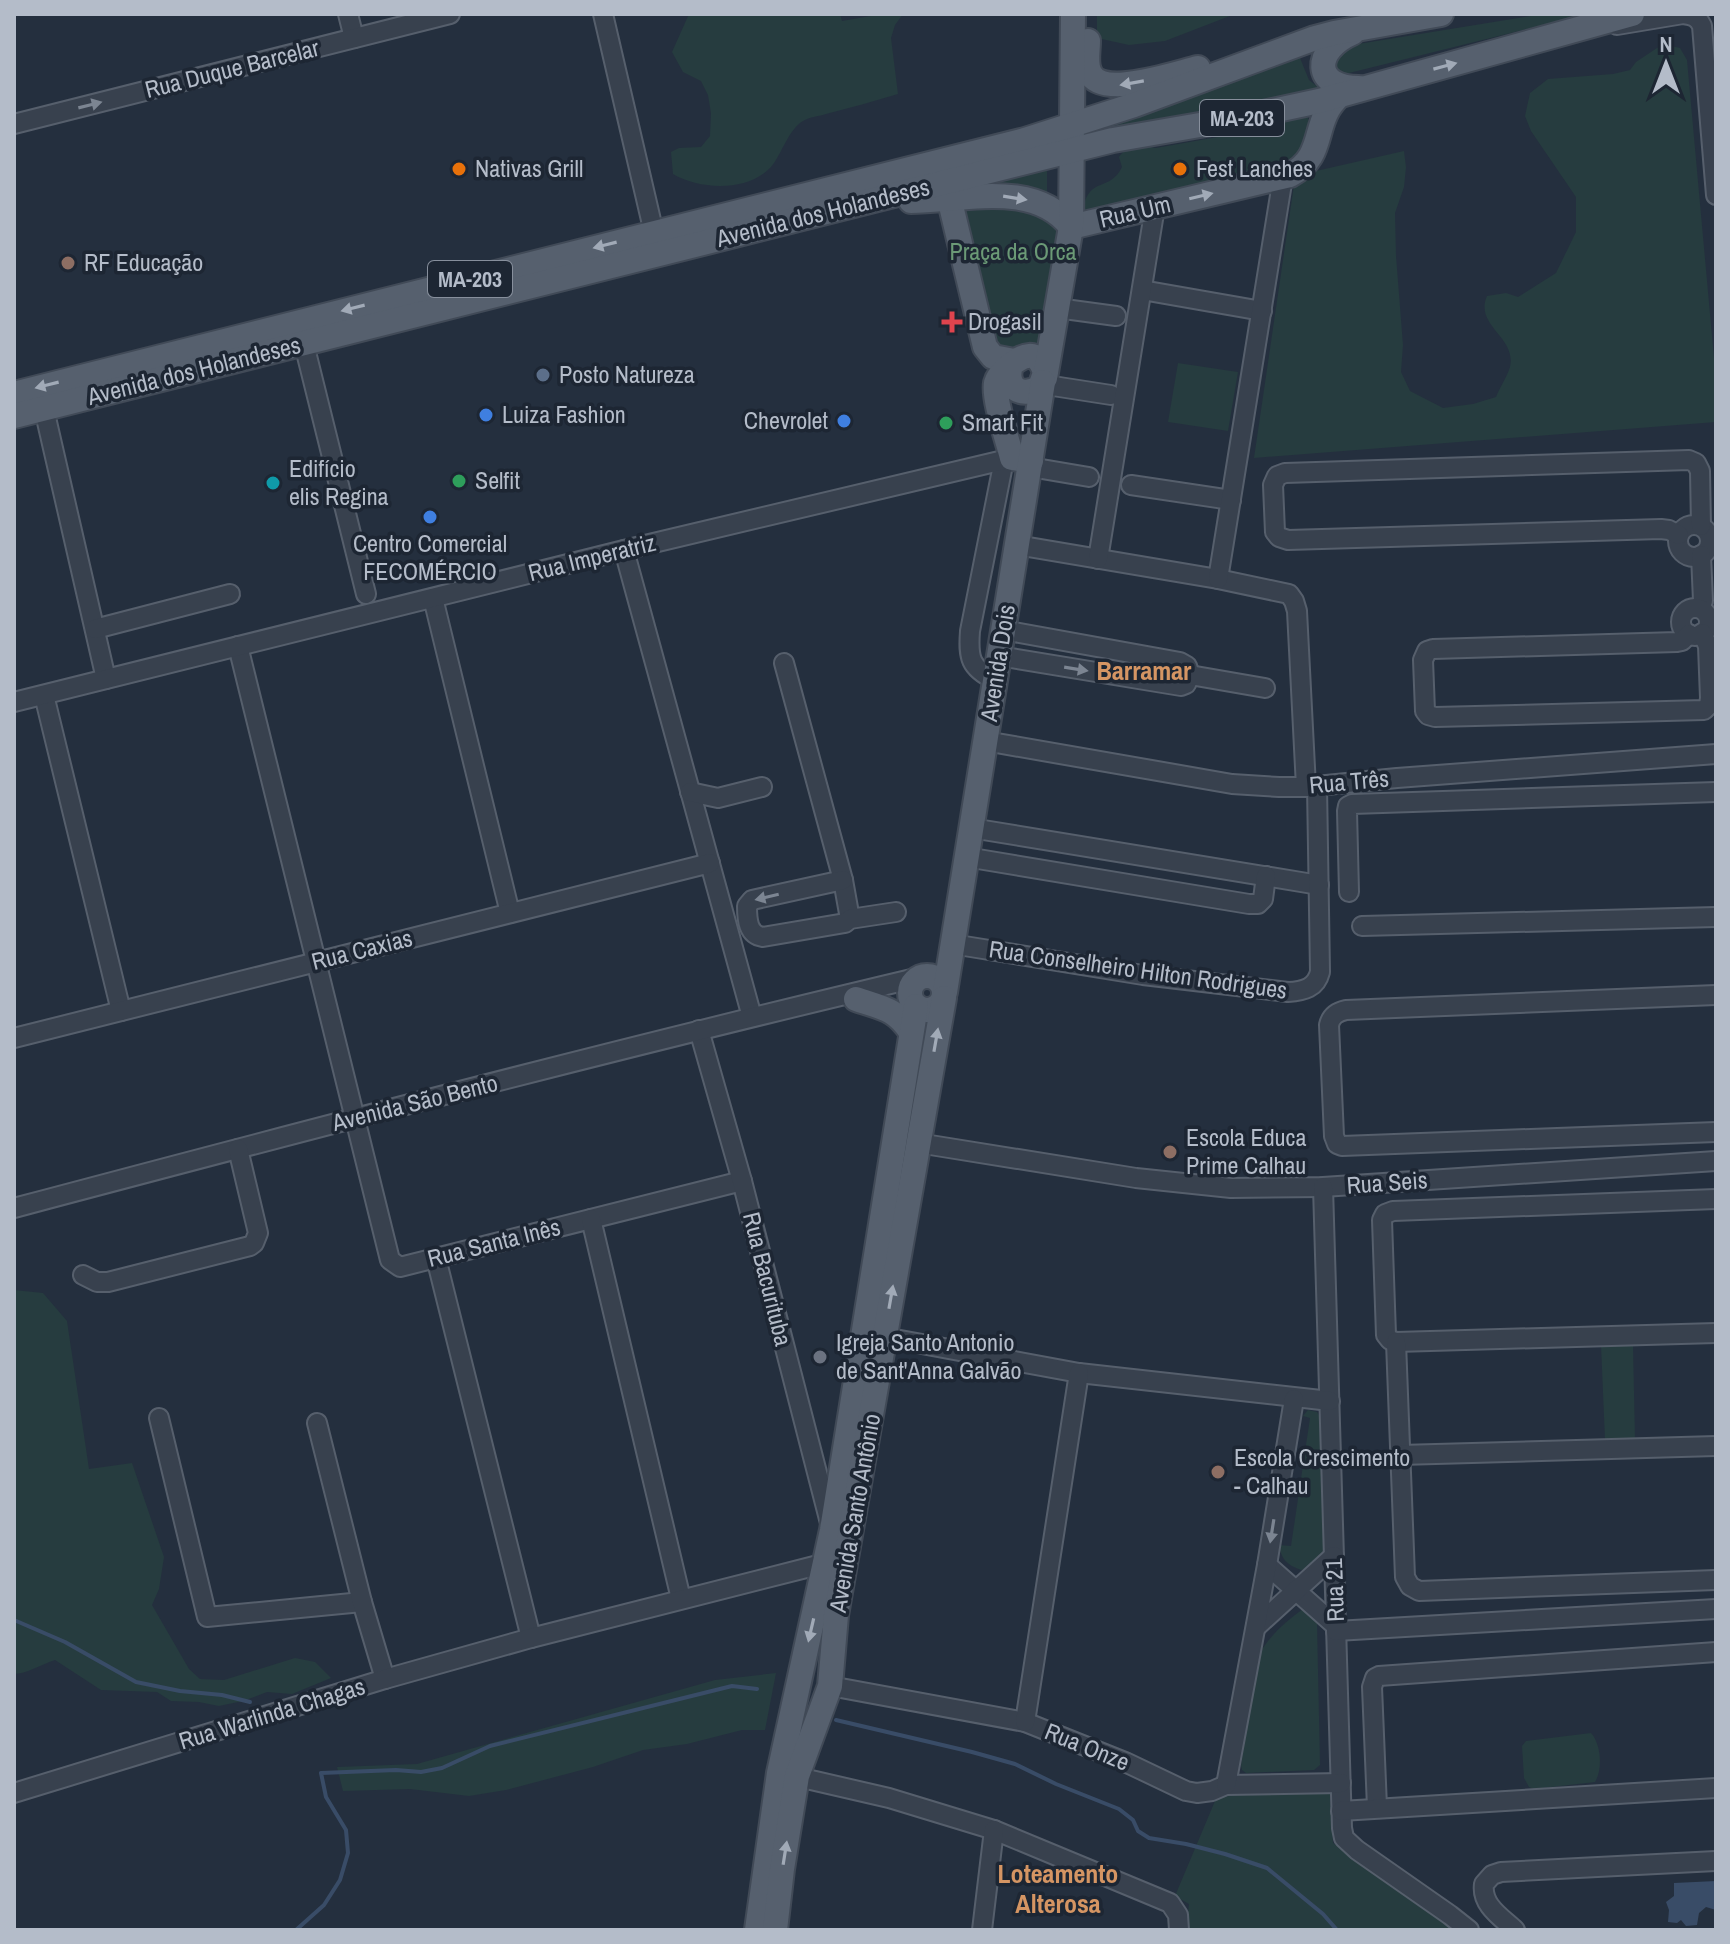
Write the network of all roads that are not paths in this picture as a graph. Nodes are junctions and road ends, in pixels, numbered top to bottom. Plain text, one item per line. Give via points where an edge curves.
1 (348, 14) edge
2 (450, 14) edge
3 (603, 14) edge
4 (1073, 14) edge
5 (1088, 14) edge
6 (1441, 14) edge
7 (1632, 14) edge
8 (1366, 27) junction
9 (1568, 33) junction
10 (354, 38) junction
11 (1290, 47) junction
12 (1370, 87) junction
13 (1340, 95) junction
14 (14, 124) edge
15 (1072, 139) junction
16 (925, 165) junction
17 (1283, 177) junction
18 (948, 191) junction
19 (1716, 195) edge
20 (1155, 207) junction
21 (1071, 227) junction
22 (654, 233) junction
23 (1142, 290) junction
24 (1057, 308) junction
25 (1262, 311) junction
26 (1116, 316) dead end
27 (304, 344) junction
28 (1033, 365) junction
29 (14, 394) edge
30 (1111, 395) dead end
31 (44, 409) junction
32 (14, 416) edge
33 (1019, 462) junction
34 (1089, 477) dead end
35 (1131, 485) dead end
36 (1231, 500) junction
37 (1701, 526) junction
38 (1679, 535) junction
39 (1017, 545) junction
40 (624, 550) junction
41 (1098, 559) junction
42 (1706, 564) edge
43 (1218, 579) junction
44 (230, 594) dead end
45 (366, 594) dead end
46 (433, 598) junction
47 (1706, 599) edge
48 (95, 629) junction
49 (1003, 630) junction
50 (1695, 634) junction
51 (238, 646) junction
52 (784, 663) dead end
53 (997, 668) junction
54 (1190, 675) junction
55 (106, 679) junction
56 (1265, 688) dead end
57 (44, 695) junction
58 (14, 702) edge
59 (985, 741) junction
60 (1716, 754) edge
61 (1312, 786) junction
62 (762, 787) dead end
63 (690, 792) junction
64 (1716, 792) edge
65 (971, 828) junction
66 (966, 857) junction
67 (710, 863) junction
68 (1266, 876) junction
69 (843, 880) junction
70 (1319, 885) junction
71 (1349, 892) dead end
72 (896, 912) dead end
73 (510, 913) junction
74 (1716, 917) edge
75 (850, 919) junction
76 (749, 922) junction
77 (1362, 926) dead end
78 (727, 927) junction
79 (952, 944) junction
80 (316, 962) junction
81 (922, 976) junction
82 (944, 995) junction
83 (1716, 995) edge
84 (856, 999) junction
85 (818, 1001) junction
86 (914, 1004) junction
87 (121, 1011) junction
88 (752, 1017) junction
89 (699, 1030) junction
90 (911, 1032) junction
91 (14, 1038) edge
92 (355, 1118) junction
93 (1716, 1132) edge
94 (918, 1143) junction
95 (238, 1149) junction
96 (1716, 1161) edge
97 (742, 1181) junction
98 (1323, 1187) junction
99 (1716, 1199) edge
100 (14, 1208) edge
101 (591, 1219) junction
102 (436, 1258) junction
103 (83, 1275) dead end
104 (1716, 1333) edge
105 (884, 1337) junction
106 (1396, 1342) junction
107 (1079, 1373) junction
108 (1294, 1399) junction
109 (1330, 1401) junction
110 (159, 1418) dead end
111 (317, 1423) dead end
112 (1716, 1446) edge
113 (1400, 1455) junction
114 (832, 1530) junction
115 (1334, 1556) junction
116 (826, 1563) junction
117 (1267, 1565) junction
118 (1716, 1580) edge
119 (1296, 1591) junction
120 (681, 1599) junction
121 (362, 1602) junction
122 (1716, 1609) edge
123 (1256, 1627) junction
124 (1336, 1629) junction
125 (531, 1638) junction
126 (1716, 1652) edge
127 (385, 1679) junction
128 (830, 1686) junction
129 (1025, 1722) junction
130 (788, 1774) junction
131 (1341, 1783) junction
132 (1226, 1785) junction
133 (1716, 1788) edge
134 (14, 1793) edge
135 (1377, 1807) junction
136 (1341, 1811) junction
137 (994, 1830) junction
138 (1716, 1861) edge
139 (757, 1930) edge
140 (775, 1930) edge
141 (982, 1930) edge
142 (1179, 1930) edge
143 (1469, 1930) edge
144 (1515, 1930) edge

1 - 10 street
2 - 10 street, Rua Duque Barcelar
3 - 22 street
4 - 15 main road, Avenida Dois
11 -> 5 main road via 1127,85 1103,84 1088,71
6 - 8 main road, Avenida dos Holandeses / MA-203
7 - 9 main road, MA-203
8 - 11 main road, Avenida dos Holandeses / MA-203
8 - 12 main road via 1335,42 1323,64 1334,84
12 -> 9 main road, MA-203
9 - 19 street via 1683,14 1700,21
14 -> 10 street, Rua Duque Barcelar
11 - 15 main road, Avenida dos Holandeses / MA-203
12 - 13 main road, MA-203
13 - 15 main road, MA-203 via 1113,140
13 - 17 main road, Rua Um via 1326,112 1311,158 1299,171
15 - 16 main road, Avenida dos Holandeses / MA-203 via 1025,140
15 - 18 main road, Avenida dos Holandeses / MA-203
15 - 21 main road, Avenida Dois
16 - 18 main road
16 - 22 main road, Avenida dos Holandeses / MA-203
20 -> 17 main road, Rua Um
17 - 25 street
18 -> 21 main road via 1021,198 1056,211
18 - 27 main road, Avenida dos Holandeses / MA-203 via 872,201
18 - 28 main road via 985,347 993,357
20 - 21 main road, Rua Um
20 - 23 street
21 - 24 main road, Avenida Dois
22 -> 29 main road, Avenida dos Holandeses / MA-203
23 - 25 street
23 - 41 street
24 - 26 street
24 - 28 main road, Avenida Dois
25 - 36 street
27 - 31 main road, Avenida dos Holandeses / MA-203
27 - 45 street
28 - 30 street via 1053,386
28 - 33 main road, Avenida Dois
28 - 33 main road via 1000,374 996,390
31 - 32 main road, Avenida dos Holandeses / MA-203
31 - 48 street
33 - 34 street
33 - 39 main road, Avenida Dois
33 - 40 street, Rua Imperatriz
33 - 53 street via 970,631 969,650 977,670
35 - 36 street
36 - 43 street
37 - 38 street via 1690,525
37 - 38 street via 1700,471 1689,460 1285,473 1273,485 1275,532 1288,540 1661,529
37 - 42 street via 1710,543
38 - 42 street via 1682,550
39 - 41 street
39 - 49 main road, Avenida Dois
40 - 46 street, Rua Imperatriz
40 - 63 street
41 - 43 street
42 - 47 street
43 - 61 street, Rua Conselheiro Hilton Rodrigues via 1276,590 1294,601
44 - 48 street
46 - 51 street, Rua Imperatriz
46 - 73 street
47 - 50 street via 1709,622 1706,630
48 - 55 street
49 - 53 main road, Avenida Dois
49 - 54 street via 1180,662
50 - 50 street via 1677,642 1433,649 1423,660 1425,711 1435,717 1704,710 1710,698 1708,646
51 - 55 street, Rua Imperatriz
51 - 80 street, Rua Santa Inês
52 - 69 street
53 -> 54 street via 1181,686
53 - 59 main road, Avenida Dois
54 - 56 street
55 - 57 street, Rua Imperatriz
57 - 58 street, Rua Imperatriz
57 - 87 street
59 - 61 street, Rua Três via 1232,784
59 - 65 main road, Avenida Dois
60 - 61 street, Rua Três
61 - 70 street, Rua Conselheiro Hilton Rodrigues
62 - 63 street via 718,798
63 - 67 street
64 - 71 street via 1352,804 1347,811
65 - 66 main road, Avenida Dois
65 - 68 street
66 - 68 street via 1249,904 1263,899
66 - 79 main road, Avenida Dois
67 - 73 street, Rua Caxias
67 - 78 street
68 - 70 street
69 - 75 street
69 -> 76 street via 752,900 747,906
70 - 79 street, Rua Conselheiro Hilton Rodrigues via 1320,972 1314,984 1301,991 1143,975
72 - 75 street
73 - 80 street, Rua Caxias
74 - 77 street
75 - 76 street via 763,937 751,932
76 - 78 street
78 - 88 street
79 - 81 main road via 942,962
79 - 82 main road, Avenida Dois
80 - 87 street, Rua Caxias
80 - 92 street, Rua Santa Inês
81 - 82 main road via 941,982
81 - 85 street, Avenida São Bento
81 - 86 main road via 910,991
82 - 86 main road via 932,1010
94 -> 82 main road, Avenida Santo Antônio
83 - 93 street via 1346,1010 1333,1016 1329,1025 1334,1136 1342,1146
84 - 85 street, Avenida São Bento
84 - 86 street, Avenida São Bento
84 - 90 main road via 893,1012
85 - 88 street, Avenida São Bento
86 - 90 main road, Avenida Santo Antônio
87 - 91 street, Rua Caxias
88 - 89 street, Avenida São Bento
89 - 92 street, Avenida São Bento
89 - 97 street, Rua Bacurituba
90 - 114 main road, Avenida Santo Antônio
92 - 95 street, Avenida São Bento
92 - 102 street, Rua Santa Inês via 390,1260 400,1267
94 - 98 street, Rua Seis via 1173,1183
105 -> 94 main road, Avenida Santo Antônio
95 - 100 street, Avenida São Bento
95 - 103 street via 258,1233 254,1243 108,1282
96 - 98 street, Rua Seis
97 - 101 street, Rua Santa Inês
97 - 114 street, Rua Bacurituba
98 - 109 street, Rua 21
99 - 106 street via 1388,1212 1382,1220 1386,1335
101 - 102 street, Rua Santa Inês
101 - 120 street
102 - 125 street
104 - 106 street
105 - 107 street
105 - 128 main road, Avenida Santo Antônio via 836,1615
106 - 113 street
107 - 108 street
107 - 129 street
108 - 109 street
108 -> 117 street
109 - 115 street, Rua 21
110 - 121 street via 207,1617
111 - 121 street
112 - 113 street
113 - 118 street via 1405,1577 1419,1591
114 - 116 main road, Avenida Santo Antônio
115 - 119 street
115 - 124 street, Rua 21
116 - 120 street, Rua Warlinda Chagas
116 -> 130 main road, Avenida Santo Antônio
117 - 119 street
117 - 123 street
119 - 123 street
119 - 124 street
120 - 125 street, Rua Warlinda Chagas
121 - 127 street
122 - 124 street
123 - 132 street
124 - 131 street, Rua 21
125 - 127 street, Rua Warlinda Chagas
126 - 135 street via 1379,1676 1372,1687
127 - 134 street, Rua Warlinda Chagas
128 - 129 street, Rua Onze
128 - 130 main road, Avenida Santo Antônio
129 - 132 street, Rua Onze via 1186,1791
130 - 137 street
130 - 139 main road, Avenida Santo Antônio
140 -> 130 main road, Avenida Santo Antônio
131 - 132 street, Rua Onze
131 - 136 street, Rua 21
133 - 135 street
135 - 136 street
136 - 143 street, Rua 21 via 1348,1843
137 - 141 street
137 - 142 street via 1170,1903
138 - 144 street via 1492,1875 1484,1884 1484,1898

